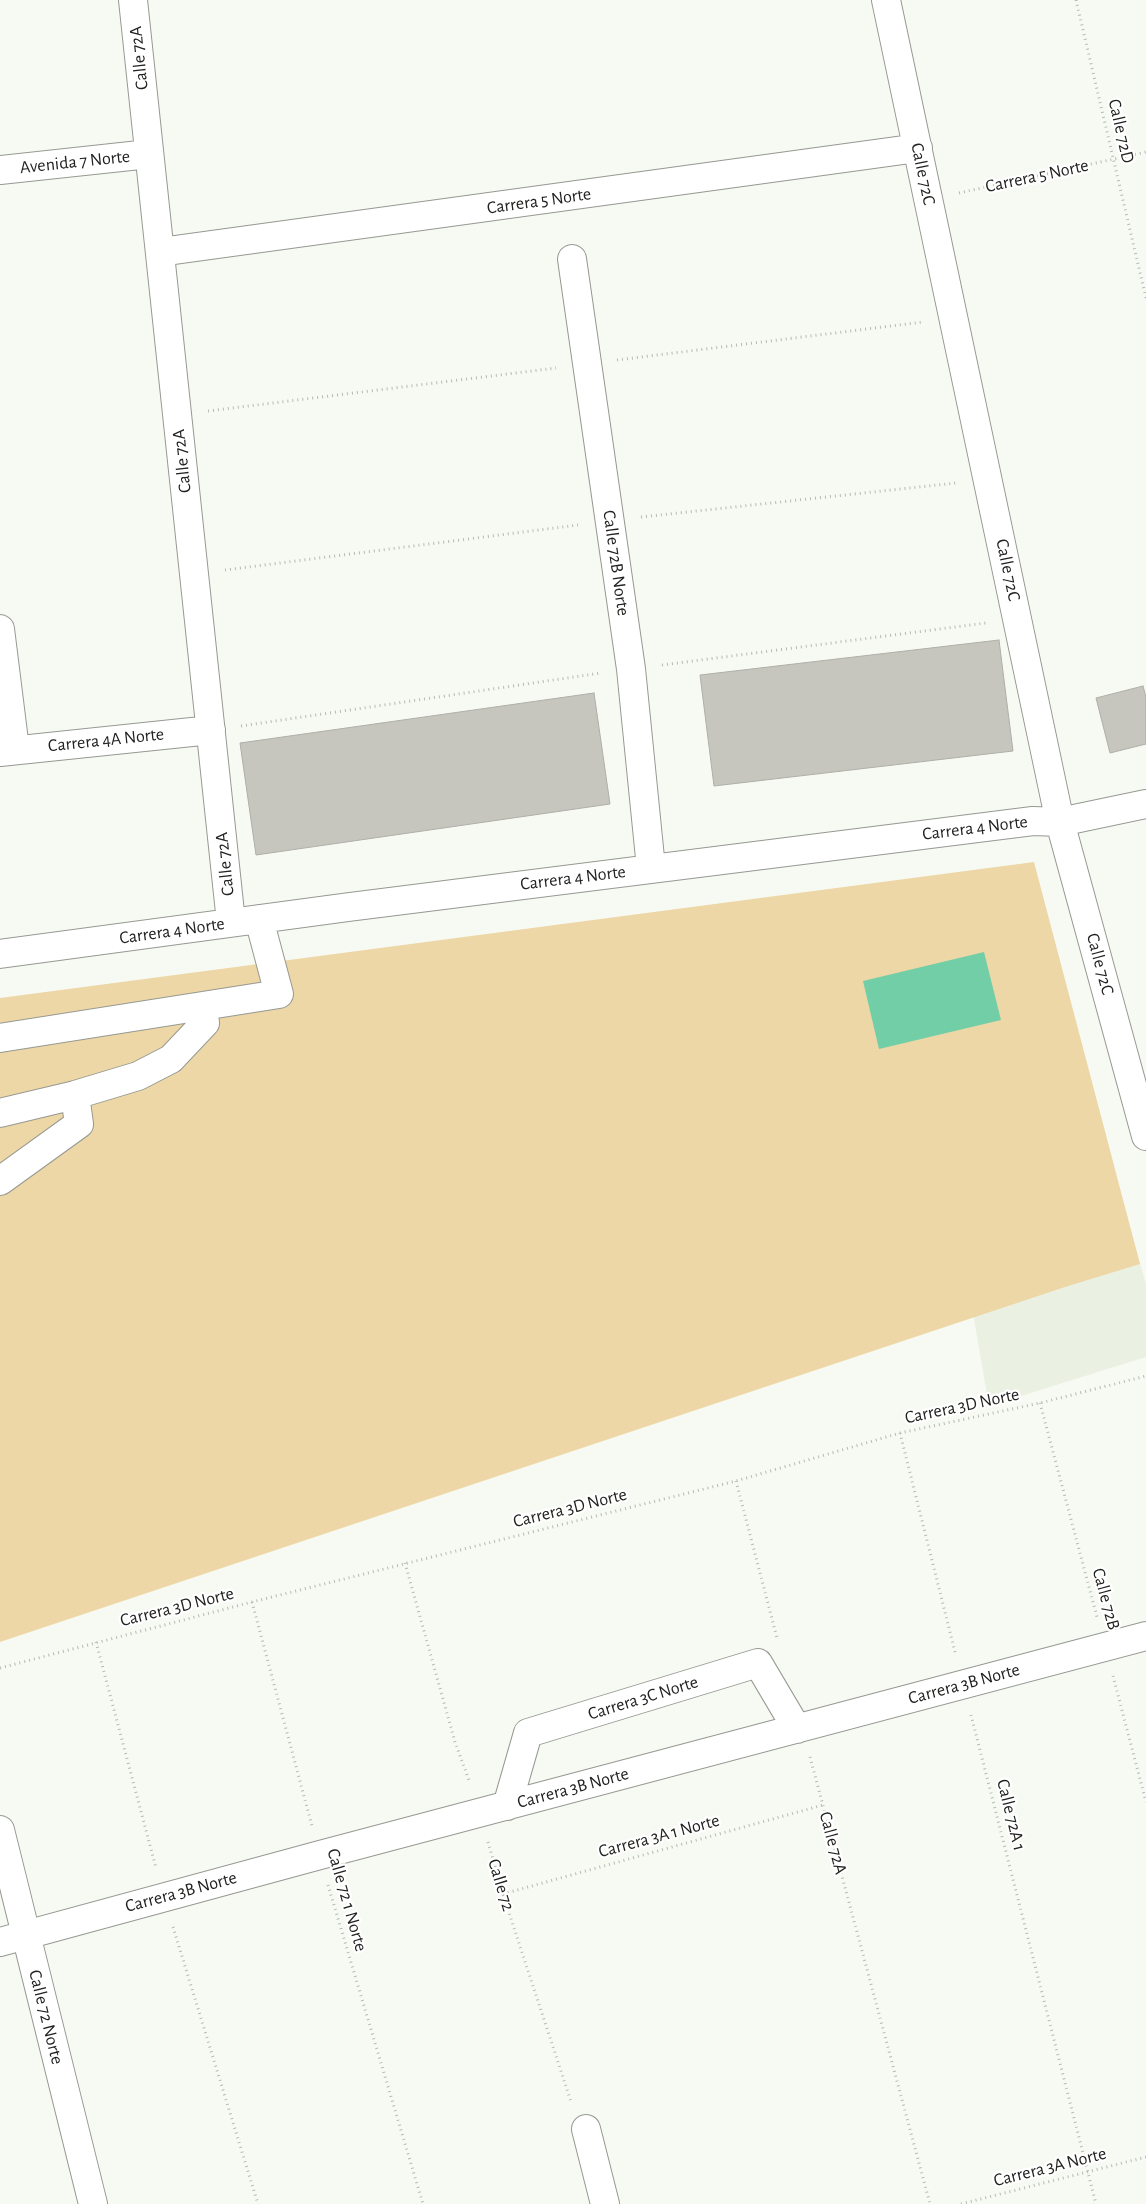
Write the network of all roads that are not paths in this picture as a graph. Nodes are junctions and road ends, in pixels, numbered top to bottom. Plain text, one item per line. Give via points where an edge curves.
1 (133, 0) edge
2 (886, 0) edge
3 (918, 148) junction
4 (149, 154) junction
5 (0, 170) edge
6 (160, 252) junction
7 (572, 259) dead end
8 (0, 629) edge
9 (211, 730) junction
10 (8, 751) edge
11 (1146, 804) edge
12 (1060, 822) junction
13 (651, 868) junction
14 (259, 919) junction
15 (230, 922) junction
16 (0, 954) edge
17 (203, 1006) junction
18 (0, 1038) edge
19 (75, 1095) junction
20 (0, 1113) edge
21 (1146, 1136) edge
22 (0, 1181) edge
23 (1146, 1636) edge
24 (799, 1728) junction
25 (507, 1806) junction
26 (0, 1830) edge
27 (26, 1935) junction
28 (0, 1942) edge
29 (586, 2129) road end
30 (93, 2204) edge
31 (605, 2204) edge

1 - 4 street, Calle 72A
2 - 3 street, Calle 72C
3 - 6 street, Carrera 5 Norte
3 - 12 street, Calle 72C
4 - 5 street, Avenida 7 Norte
4 - 6 street, Calle 72A
6 - 9 street, Calle 72A
7 - 13 street, Calle 72B Norte via 631,669
8 - 10 street
9 - 10 street, Carrera 4A Norte
9 - 15 street, Calle 72A
11 - 12 street, Carrera 4 Norte
12 - 13 street, Carrera 4 Norte via 1033,821
12 - 21 street, Calle 72C
13 - 14 street, Carrera 4 Norte
14 - 15 street, Carrera 4 Norte
14 - 17 street via 279,994
15 - 16 street, Carrera 4 Norte
17 - 18 street
17 - 19 street via 205,1022 171,1059 138,1076
19 - 20 street
19 - 22 street via 79,1124
23 - 24 street, Carrera 3B Norte
24 - 25 street, Carrera 3B Norte
24 - 25 street, Carrera 3C Norte via 758,1663 528,1734
25 - 27 street, Carrera 3B Norte
26 - 27 street, Calle 72 Norte
27 - 28 street, Carrera 3B Norte
27 - 30 street, Calle 72 Norte
29 - 31 street

